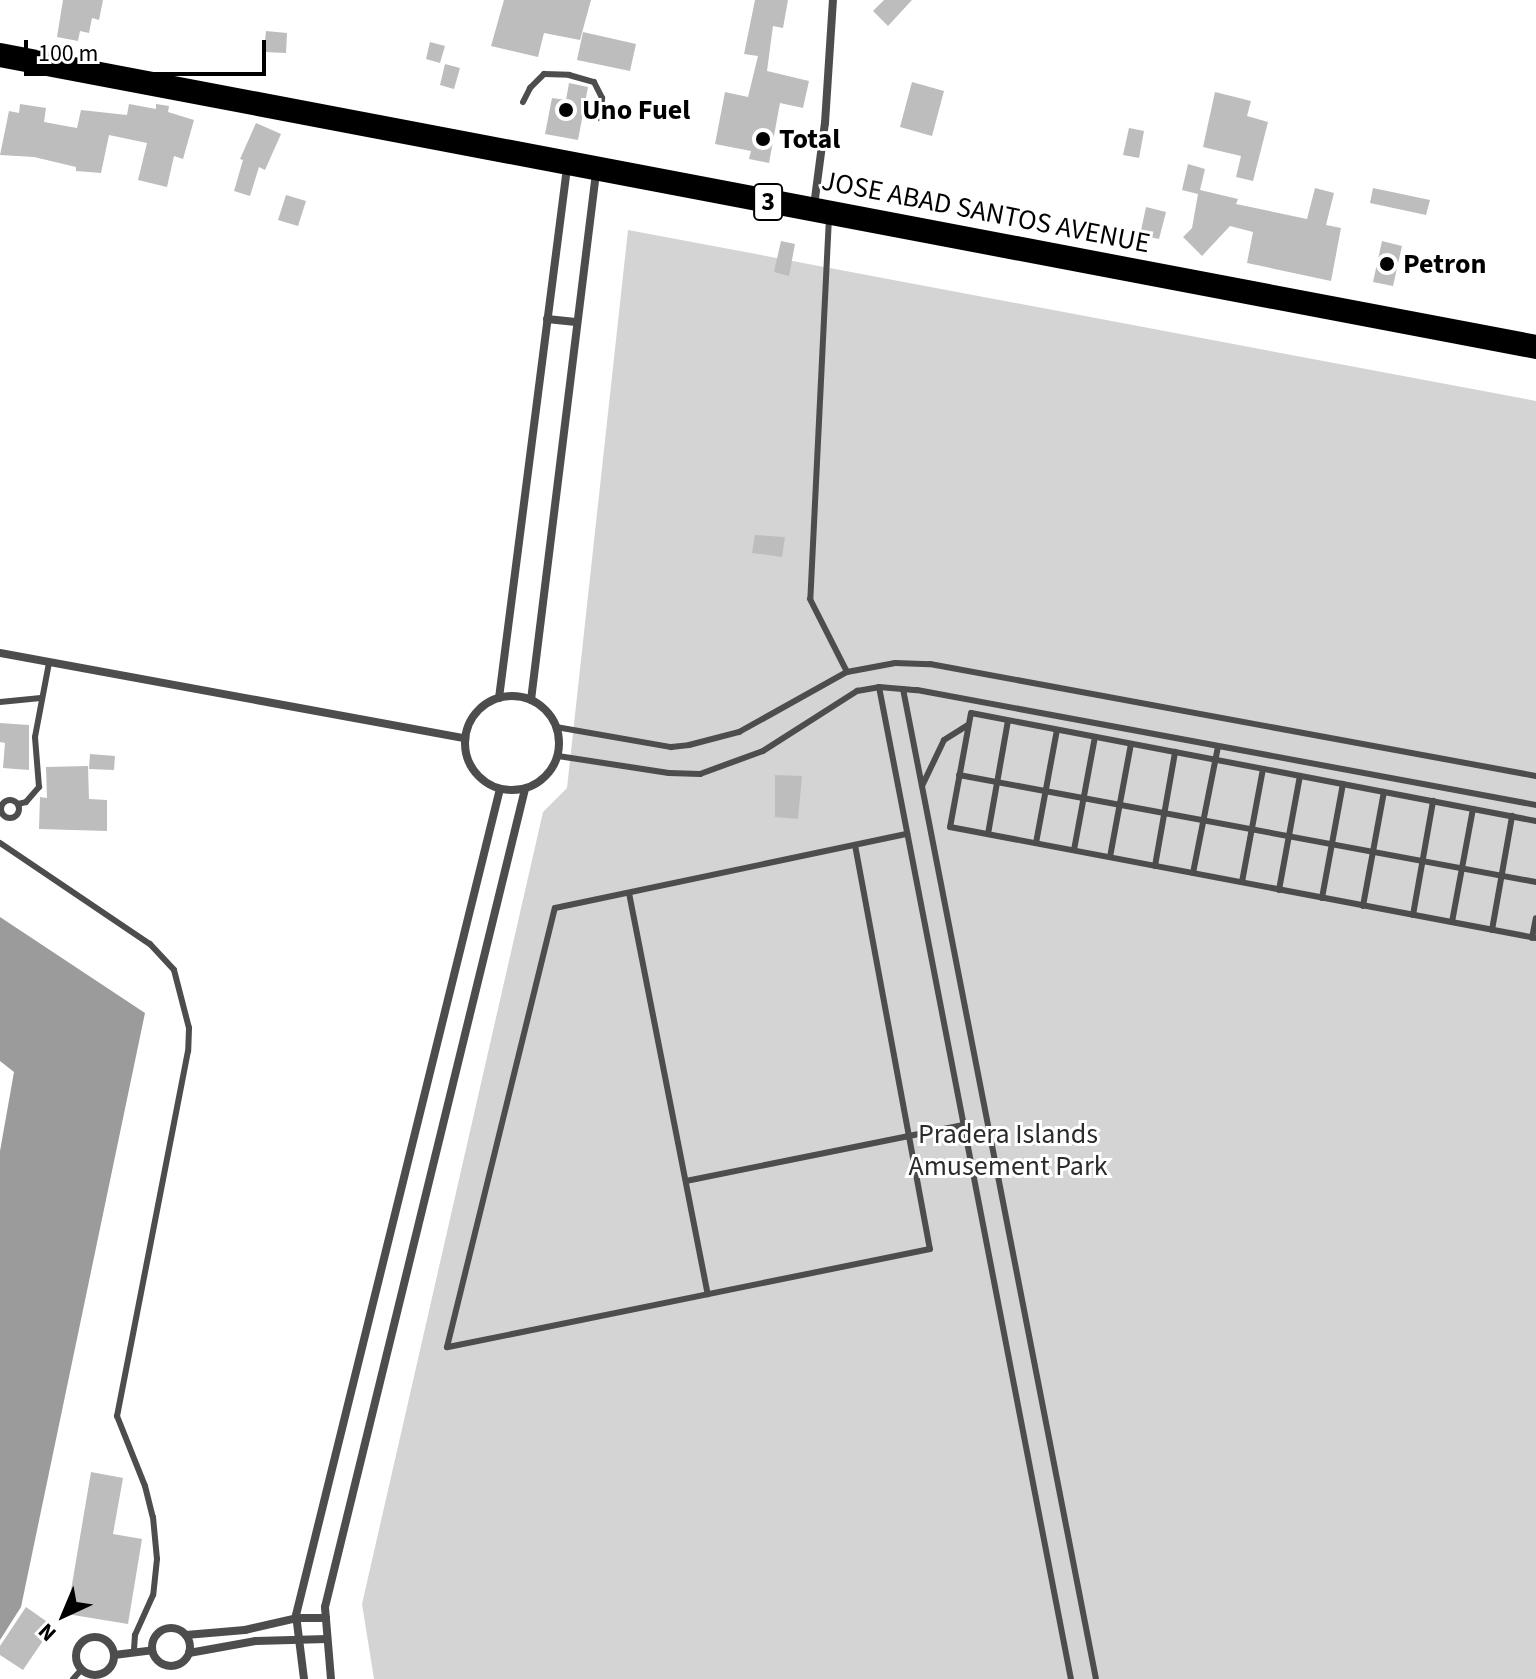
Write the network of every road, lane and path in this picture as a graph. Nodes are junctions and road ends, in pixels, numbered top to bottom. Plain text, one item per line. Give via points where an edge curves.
1 (833, 0) edge
2 (0, 55) edge
3 (523, 102) dead end
4 (601, 119) dead end
5 (567, 163) junction
6 (597, 169) junction
7 (822, 212) junction
8 (547, 319) junction
9 (576, 322) junction
10 (1536, 347) edge
11 (0, 653) edge
12 (49, 663) junction
13 (847, 672) junction
14 (879, 687) junction
15 (903, 689) junction
16 (41, 698) junction
17 (499, 698) junction
18 (531, 700) junction
19 (0, 702) edge
20 (1008, 721) junction
21 (968, 725) junction
22 (556, 727) junction
23 (1057, 730) junction
24 (1095, 737) junction
25 (465, 738) junction
26 (1131, 744) junction
27 (1218, 747) junction
28 (1175, 752) junction
29 (558, 756) junction
30 (1214, 760) junction
31 (1263, 769) junction
32 (959, 775) junction
33 (1300, 776) junction
34 (1536, 776) edge
35 (997, 782) junction
36 (1343, 784) junction
37 (922, 786) junction
38 (500, 789) junction
39 (525, 789) junction
40 (1046, 791) junction
41 (1384, 792) junction
42 (1084, 798) junction
43 (1433, 801) junction
44 (18, 804) junction
45 (1120, 805) junction
46 (1536, 805) edge
47 (1473, 809) junction
48 (1164, 813) junction
49 (1512, 816) junction
50 (2, 818) edge
51 (1203, 820) junction
52 (1536, 821) edge
53 (1252, 830) junction
54 (907, 834) junction
55 (988, 834) junction
56 (1289, 836) junction
57 (0, 843) edge
58 (1036, 843) junction
59 (1332, 844) junction
60 (855, 845) junction
61 (1074, 850) junction
62 (1373, 852) junction
63 (1110, 857) junction
64 (1422, 861) junction
65 (1155, 866) junction
66 (1462, 869) junction
67 (1193, 873) junction
68 (1502, 876) junction
69 (1242, 882) junction
70 (1536, 882) edge
71 (1279, 890) junction
72 (629, 893) junction
73 (1322, 898) junction
74 (1363, 906) junction
75 (1413, 915) junction
76 (1536, 918) edge
77 (1452, 922) junction
78 (1492, 930) junction
79 (1534, 938) edge
80 (963, 1125) junction
81 (909, 1136) junction
82 (686, 1181) junction
83 (708, 1294) junction
84 (297, 1618) junction
85 (326, 1618) junction
86 (186, 1635) junction
87 (327, 1639) junction
88 (298, 1641) junction
89 (152, 1650) junction
90 (134, 1651) junction
91 (189, 1653) junction
92 (114, 1655) junction
93 (81, 1670) junction
94 (73, 1679) edge
95 (304, 1679) edge
96 (331, 1679) edge
97 (1071, 1679) edge
98 (1096, 1679) edge

1 - 7 street
2 - 5 highway, JOSE ABAD SANTOS AVENUE / 3
3 - 4 lane via 544,74 569,75 594,82 602,98
5 - 6 highway, JOSE ABAD SANTOS AVENUE / 3
5 - 8 street
6 - 7 highway, JOSE ABAD SANTOS AVENUE / 3
6 - 9 street
7 - 10 highway, JOSE ABAD SANTOS AVENUE / 3
7 - 13 lane via 810,599
8 - 9 street
8 - 17 street
9 - 18 street
11 - 12 street
12 - 16 lane
12 - 25 street
13 - 22 lane via 739,732 689,745 671,747
13 - 34 lane via 895,663 930,664
14 - 15 lane
14 - 29 lane via 857,691 763,751 700,774
14 - 54 lane
15 - 27 lane
15 - 37 lane
16 - 19 lane
16 - 44 lane via 35,737 39,787
17 - 18 street
17 - 25 street via 476,713
18 - 22 street via 543,707
20 - 21 lane via 971,713
20 - 23 lane
20 - 35 lane
21 - 32 lane
21 - 37 lane via 944,740
22 - 29 street
23 - 24 lane
23 - 40 lane
24 - 26 lane
24 - 42 lane
25 - 38 street via 477,775
26 - 28 lane
26 - 45 lane
27 - 30 lane
27 - 46 lane
28 - 30 lane
28 - 48 lane
29 - 39 street via 549,773
30 - 31 lane
30 - 51 lane
31 - 33 lane
31 - 53 lane
32 - 35 lane
32 - 55 lane via 950,827
33 - 36 lane
33 - 56 lane
35 - 40 lane
35 - 55 lane
36 - 41 lane
36 - 59 lane
37 - 98 lane
38 - 39 street
38 - 84 street
39 - 85 street
40 - 42 lane
40 - 58 lane
41 - 43 lane
41 - 62 lane
42 - 45 lane
42 - 61 lane
43 - 47 lane
43 - 64 lane
44 - 50 lane via 17,816
44 - 50 lane via 5,802
45 - 48 lane
45 - 63 lane
47 - 49 lane
47 - 66 lane
48 - 51 lane
48 - 65 lane
49 - 52 lane
49 - 68 lane
51 - 53 lane
51 - 67 lane
53 - 56 lane
53 - 69 lane
54 - 60 lane
54 - 80 lane
55 - 58 lane
56 - 59 lane
56 - 71 lane
57 - 90 lane via 150,944 174,970 187,1014 188,1051 117,1416 145,1486 157,1559 153,1595 135,1635
58 - 61 lane
59 - 62 lane
59 - 73 lane
60 - 72 lane
60 - 81 lane
61 - 63 lane
62 - 64 lane
62 - 74 lane
63 - 65 lane
64 - 66 lane
64 - 75 lane
65 - 67 lane
66 - 68 lane
66 - 77 lane
67 - 69 lane
68 - 70 lane
68 - 78 lane
69 - 71 lane
71 - 73 lane
72 - 82 lane
72 - 83 lane via 555,908 447,1347
73 - 74 lane
74 - 75 lane
75 - 77 lane
76 - 79 lane
77 - 78 lane
78 - 79 lane
80 - 81 lane
80 - 97 lane
81 - 82 lane
81 - 83 lane via 930,1249
82 - 83 lane
84 - 85 street
84 - 86 street
84 - 88 street
85 - 87 street
86 - 89 street via 164,1630
86 - 91 street
87 - 88 street
87 - 96 street
88 - 91 street via 256,1641
88 - 95 street
89 - 90 street
89 - 91 street via 169,1666 180,1665
90 - 92 street
92 - 93 street via 103,1674
92 - 93 street via 106,1641 87,1639 76,1654
93 - 94 lane

